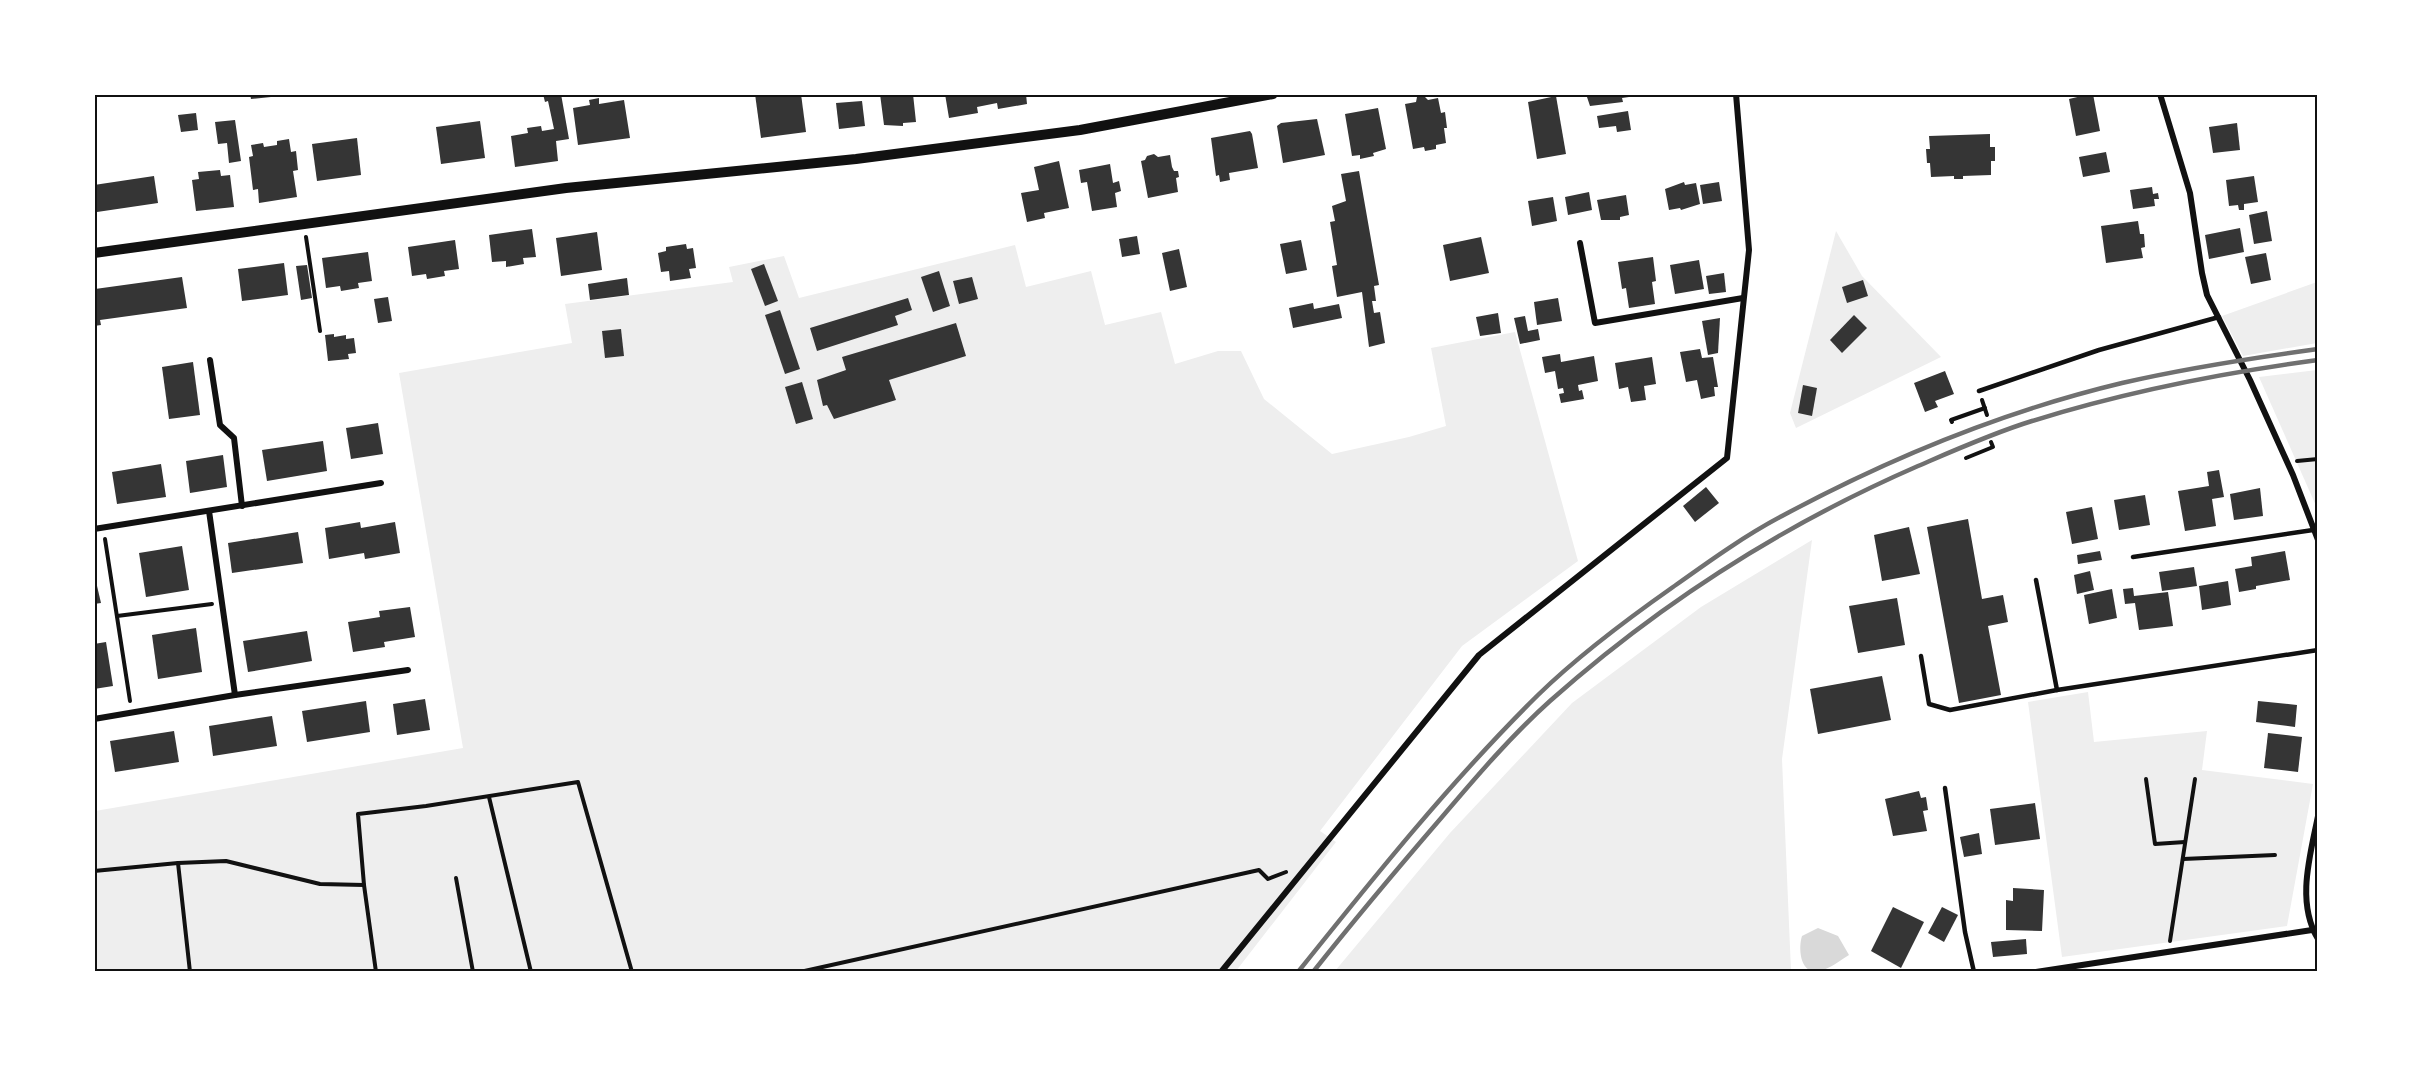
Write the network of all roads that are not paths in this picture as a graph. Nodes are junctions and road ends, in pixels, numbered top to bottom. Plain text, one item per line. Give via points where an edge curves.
1 (1273, 94) edge
2 (1736, 94) edge
3 (2160, 94) edge
4 (1580, 243) dead end
5 (94, 254) edge
6 (1743, 298) junction
7 (2219, 316) junction
8 (210, 360) dead end
9 (1979, 391) dead end
10 (381, 483) dead end
11 (242, 506) junction
12 (209, 511) junction
13 (94, 529) edge
14 (2313, 530) junction
15 (2318, 540) edge
16 (2133, 557) dead end
17 (2036, 580) dead end
18 (2318, 650) edge
19 (1921, 656) dead end
20 (408, 670) dead end
21 (2058, 690) junction
22 (235, 695) junction
23 (94, 719) edge
24 (1945, 788) dead end
25 (2318, 816) edge
26 (2315, 931) edge
27 (2318, 939) edge
28 (1221, 972) edge
29 (1974, 972) edge
30 (2036, 972) edge

1 - 5 street via 1080,130 844,160 566,188
2 - 6 street via 1749,250
3 - 7 street via 2190,193 2202,273
4 - 6 street via 1594,323
6 - 28 street via 1727,458 1479,655
7 - 9 lane via 2099,350
7 - 14 street via 2293,476
8 - 11 street via 220,425 234,438
10 - 11 street
11 - 12 street
12 - 13 street
12 - 22 street
14 - 15 street
14 - 16 lane
17 - 21 lane
18 - 21 lane
19 - 21 lane via 1929,704 1950,710
20 - 22 street
22 - 23 street
24 - 29 lane
25 - 26 street via 2308,867 2306,904
26 - 27 street
26 - 30 street

